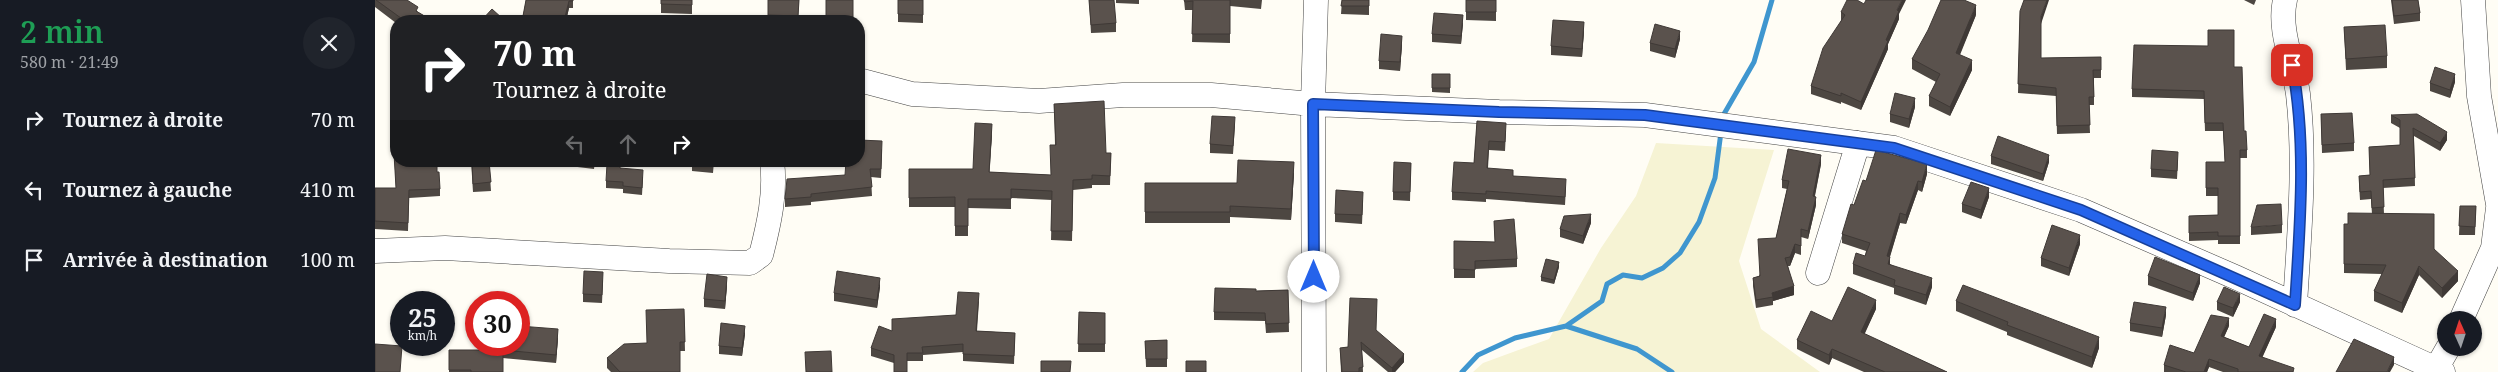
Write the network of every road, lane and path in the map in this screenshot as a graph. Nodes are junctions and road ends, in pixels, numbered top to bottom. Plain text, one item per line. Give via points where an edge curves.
1 (1316, 0) edge
2 (2285, 0) edge
3 (2473, 0) edge
4 (865, 81) edge
5 (1313, 104) junction
6 (1858, 143) junction
7 (773, 167) edge
8 (2498, 204) edge
9 (2498, 208) edge
10 (375, 251) edge
11 (1818, 273) dead end
12 (2295, 305) junction
13 (2465, 311) edge
14 (2445, 356) edge
15 (2439, 371) edge
16 (1314, 372) edge

1 - 5 street
2 - 12 street via 2286,34 2297,95 2301,169
3 - 8 street via 2479,96
4 - 5 street via 922,95 1039,101 1123,95 1211,96
5 - 6 street via 1645,115
5 - 16 street
6 - 11 street
6 - 12 street via 1894,148 2081,210
7 - 10 street via 769,221 761,254 750,262 669,261 445,248
9 - 13 street via 2493,248
12 - 15 street
14 - 15 street

